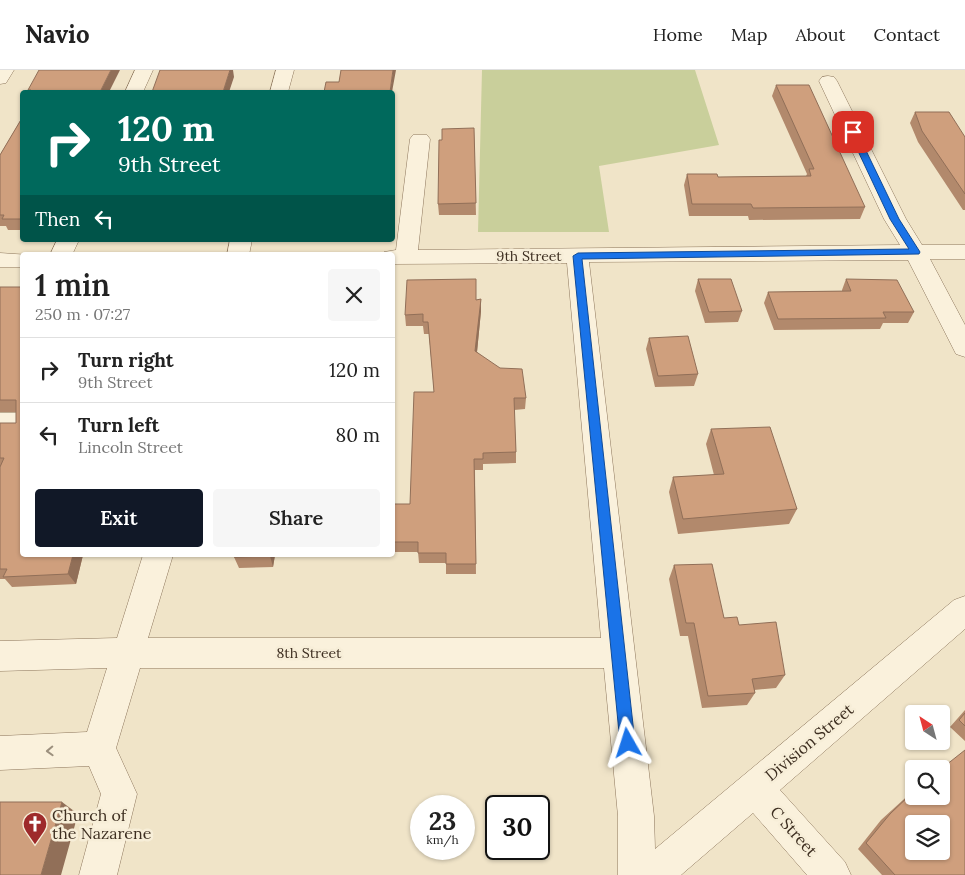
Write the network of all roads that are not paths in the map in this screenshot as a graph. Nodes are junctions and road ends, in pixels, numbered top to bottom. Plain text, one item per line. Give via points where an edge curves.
1 (5, 70) edge
2 (144, 70) edge
3 (285, 70) edge
4 (0, 79) edge
5 (828, 81) dead end
6 (135, 90) edge
7 (280, 90) edge
8 (420, 139) dead end
9 (916, 252) junction
10 (965, 252) edge
11 (578, 256) junction
12 (400, 257) edge
13 (0, 260) edge
14 (20, 260) edge
15 (965, 348) edge
16 (0, 423) edge
17 (20, 423) edge
18 (157, 557) edge
19 (965, 610) edge
20 (130, 653) junction
21 (618, 653) junction
22 (0, 656) edge
23 (99, 750) junction
24 (0, 753) edge
25 (755, 788) junction
26 (98, 875) edge
27 (637, 875) edge
28 (653, 875) edge
29 (832, 875) edge

1 - 4 street
2 - 6 street
3 - 7 street
5 - 9 street via 894,219
8 - 12 street
9 - 10 street, 9th Street
9 - 11 street, 9th Street
9 - 15 street
11 - 12 street, 9th Street
11 - 21 street
13 - 14 street
16 - 17 street
18 - 20 street
19 - 25 street, Division Street
20 - 21 street, 8th Street
20 - 22 street, 8th Street
20 - 23 street via 112,699
21 - 27 street via 636,816
23 -> 24 street
23 - 26 street via 119,794
25 - 28 street, Division Street
25 - 29 street, C Street

